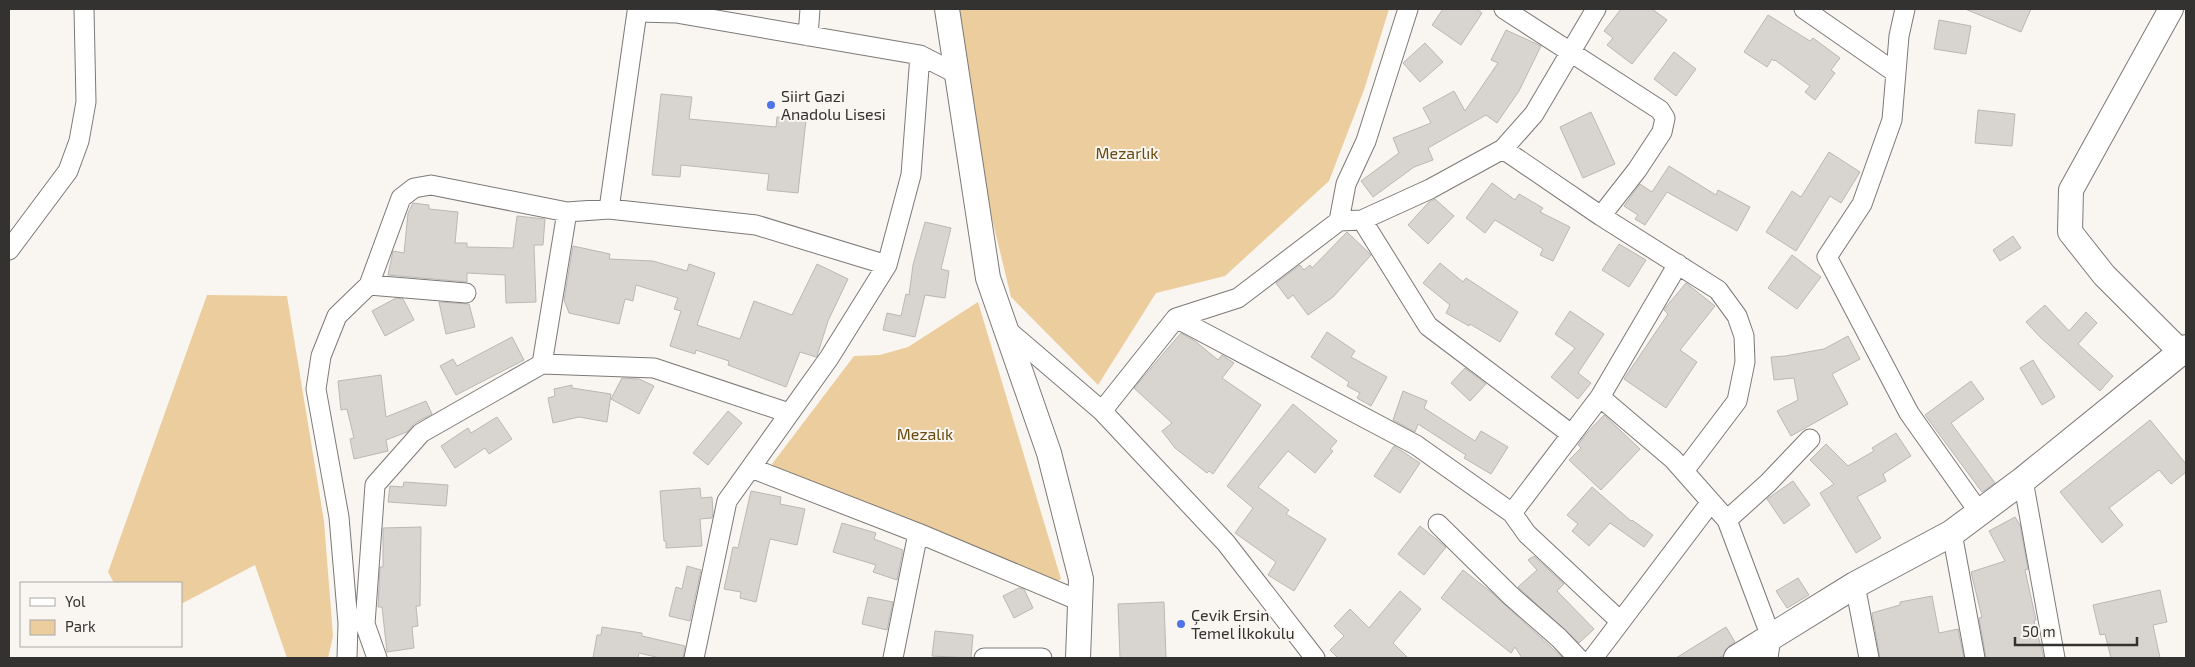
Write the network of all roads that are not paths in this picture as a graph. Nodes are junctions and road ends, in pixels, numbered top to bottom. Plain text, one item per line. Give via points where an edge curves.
1 (84, 9) edge
2 (810, 9) edge
3 (947, 9) edge
4 (1408, 9) edge
5 (1504, 9) edge
6 (1596, 9) edge
7 (1804, 9) edge
8 (1905, 9) edge
9 (2171, 9) edge
10 (676, 11) edge
11 (808, 36) junction
12 (1569, 52) junction
13 (920, 55) junction
14 (1896, 73) junction
15 (957, 74) junction
16 (1503, 149) junction
17 (609, 209) junction
18 (566, 212) junction
19 (1601, 216) junction
20 (1362, 220) junction
21 (1338, 221) junction
22 (9, 250) edge
23 (887, 264) junction
24 (1678, 264) junction
25 (369, 285) junction
26 (466, 293) dead end
27 (1176, 318) junction
28 (1006, 329) junction
29 (2184, 346) edge
30 (542, 364) junction
31 (1600, 397) junction
32 (1102, 411) junction
33 (790, 413) junction
34 (1571, 434) junction
35 (1810, 439) dead end
36 (751, 468) junction
37 (1684, 471) junction
38 (2023, 480) junction
39 (1711, 502) junction
40 (1979, 512) junction
41 (1512, 513) junction
42 (1727, 520) junction
43 (1438, 524) dead end
44 (918, 533) junction
45 (1952, 533) junction
46 (1855, 586) junction
47 (1080, 601) junction
48 (1620, 621) junction
49 (1770, 648) edge
50 (347, 658) edge
51 (377, 658) edge
52 (694, 658) edge
53 (893, 658) edge
54 (984, 658) edge
55 (1042, 658) edge
56 (1078, 658) edge
57 (1315, 658) edge
58 (1578, 658) edge
59 (1592, 658) edge
60 (1737, 658) edge
61 (1869, 658) edge
62 (1975, 658) edge
63 (2055, 658) edge

1 - 22 street via 86,102 79,141 68,171
2 - 11 street
3 - 15 street
4 - 21 street via 1366,141 1346,184
5 - 12 street
6 - 12 street
7 - 14 street
8 - 14 street
9 - 29 street via 2071,190 2069,214 2070,232 2104,274
10 - 11 street
10 - 17 street via 636,12
11 - 13 street
12 - 16 street via 1534,114
12 - 19 street via 1660,110 1665,118 1662,132
13 - 15 street
13 - 23 street via 911,176
14 - 40 street via 1892,120 1862,204 1827,256 1909,413
15 - 28 street via 988,278
16 - 19 street
16 - 20 street via 1430,189
17 - 18 street
17 - 23 street via 756,224
18 - 25 street via 431,185 414,188 401,198
18 - 30 street
19 - 24 street
20 - 21 street
20 - 34 street via 1428,326
21 - 27 street via 1238,298
23 - 33 street
24 - 31 street
24 - 37 street via 1718,290 1729,303 1744,336 1745,362 1737,401
25 - 26 street
25 - 50 street via 337,316 321,356 316,389 339,517 348,623
27 - 32 street
27 - 41 street via 1416,445
28 - 32 street
28 - 47 street via 1049,453 1080,579
29 - 38 main road
30 - 33 street via 654,368
30 - 51 street via 421,433 376,484 365,624
31 - 34 street
31 - 37 street
32 - 57 street via 1226,543
33 - 36 street
34 - 41 street
35 - 42 street via 1774,478
36 - 44 street
36 - 52 street via 727,501
37 - 39 street
38 - 40 main road
38 - 63 street
39 - 42 street
39 - 48 street
40 - 45 main road
41 - 48 street via 1527,534
42 - 49 street
43 - 58 street
44 - 47 street
44 - 53 street
45 - 46 main road
45 - 62 street
46 - 49 main road
46 - 61 street
47 - 56 street
48 - 59 street
49 - 60 main road
54 - 55 street

